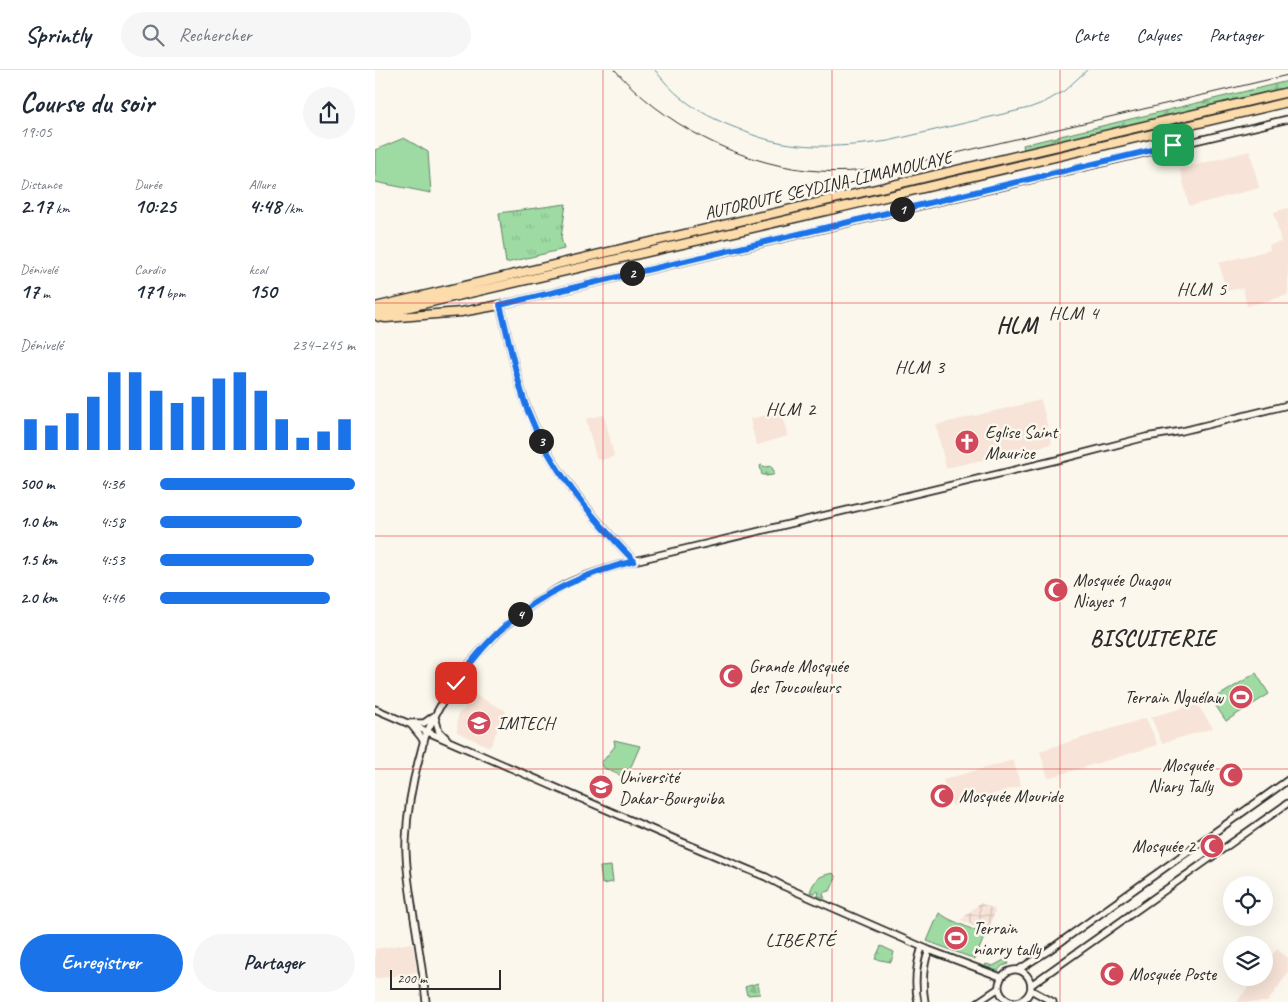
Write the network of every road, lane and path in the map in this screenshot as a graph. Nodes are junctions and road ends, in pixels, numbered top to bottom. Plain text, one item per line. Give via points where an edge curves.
1 (1288, 92) edge
2 (1288, 102) edge
3 (1288, 119) edge
4 (500, 305) junction
5 (375, 307) edge
6 (375, 316) edge
7 (1288, 405) edge
8 (634, 561) junction
9 (375, 710) edge
10 (436, 715) junction
11 (410, 724) junction
12 (427, 732) junction
13 (424, 742) junction
14 (450, 742) junction
15 (1288, 780) edge
16 (1288, 804) edge
17 (922, 947) junction
18 (929, 950) junction
19 (1018, 970) junction
20 (1000, 983) junction
21 (1030, 990) junction
22 (1050, 1001) edge
23 (426, 1002) edge
24 (918, 1002) edge
25 (925, 1002) edge
26 (978, 1002) edge
27 (1010, 1002) edge
28 (1017, 1002) edge

1 - 5 highway, AUTOROUTE SEYDINA-LIMAMOULAYE
2 - 6 highway, AUTOROUTE SEYDINA-LIMAMOULAYE
3 - 4 street
4 - 6 highway via 461,312 387,318
4 - 8 street via 521,388 543,444 582,503
7 - 8 street
8 - 10 street via 567,584 526,609 469,665
9 - 11 street
10 - 11 street via 427,721
10 - 12 street
10 - 14 street via 439,731
11 - 12 street
11 - 13 street
12 - 13 street
12 - 14 street
13 - 23 street via 409,796 406,854
14 - 17 street
15 - 19 street
16 - 21 street
17 - 18 street
17 - 24 street via 916,972
18 - 20 street via 986,972
18 - 25 street via 923,979
19 - 20 street via 1007,972
19 - 21 street via 1028,977
20 - 26 street
20 - 27 street via 1002,996
21 - 22 street
21 - 28 street via 1024,1000

